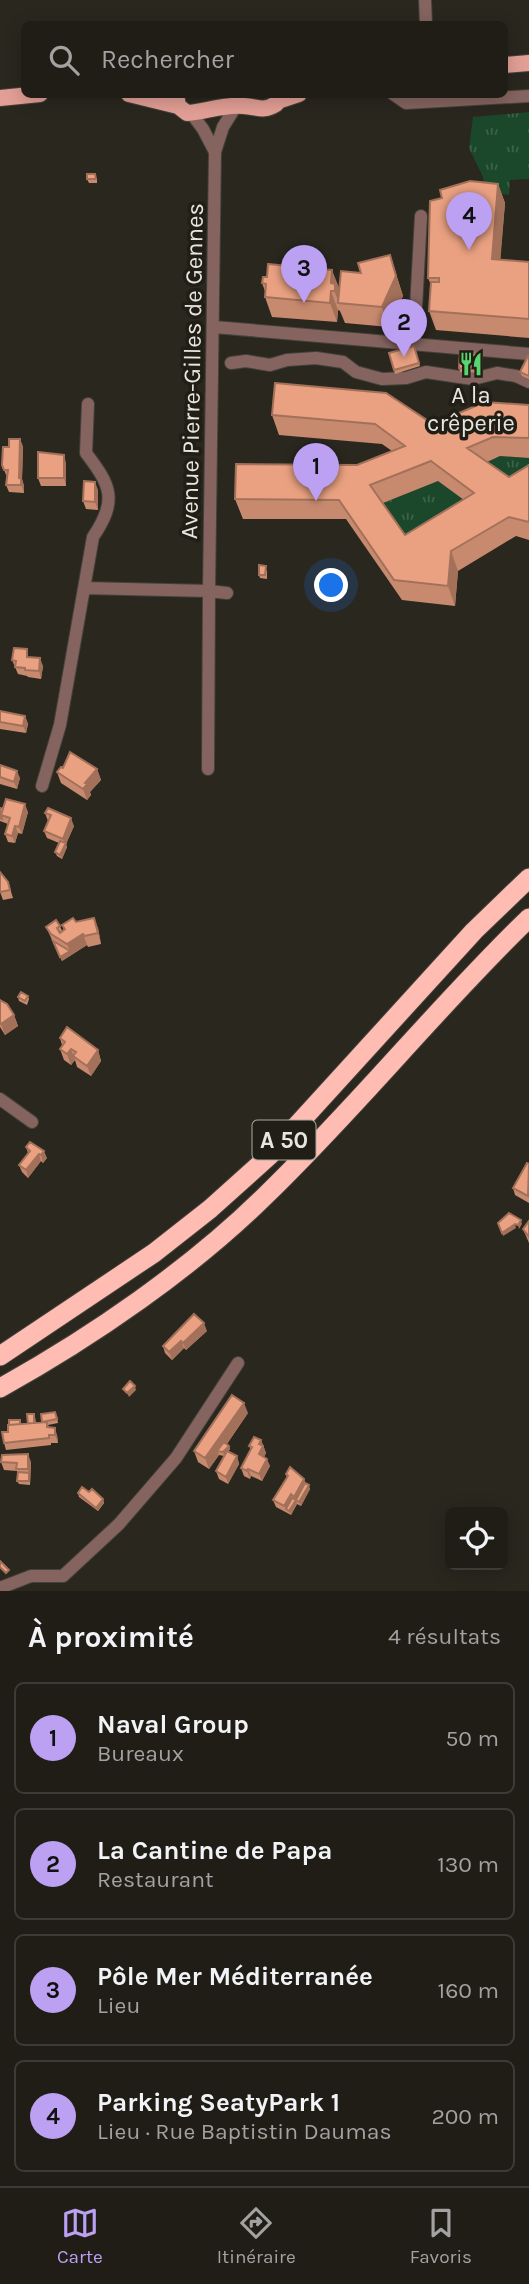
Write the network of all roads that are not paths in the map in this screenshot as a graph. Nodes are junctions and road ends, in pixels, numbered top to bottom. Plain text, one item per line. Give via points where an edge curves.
1 (425, 0) edge
2 (426, 21) edge
3 (529, 63) edge
4 (508, 65) edge
5 (21, 96) edge
6 (529, 96) edge
7 (508, 97) edge
8 (0, 98) edge
9 (148, 98) edge
10 (278, 98) edge
11 (399, 98) edge
12 (494, 98) edge
13 (182, 105) edge
14 (236, 106) junction
15 (215, 152) junction
16 (421, 216) dead end
17 (214, 327) junction
18 (415, 344) junction
19 (529, 354) edge
20 (231, 363) dead end
21 (529, 382) edge
22 (88, 404) dead end
23 (84, 588) junction
24 (209, 591) junction
25 (227, 593) dead end
26 (208, 769) dead end
27 (43, 786) dead end
28 (529, 878) edge
29 (529, 918) edge
30 (0, 1099) edge
31 (32, 1122) dead end
32 (0, 1356) edge
33 (238, 1363) dead end
34 (0, 1388) edge
35 (0, 1588) edge

1 - 2 street
3 - 4 main road
5 - 8 main road
6 - 7 street
9 - 13 main road
10 - 14 main road via 264,110
11 - 12 street via 406,103
13 - 14 main road
13 - 15 street
14 - 15 street, Avenue Pierre-Gilles de Gennes
15 - 17 street, Avenue Pierre-Gilles de Gennes
16 - 18 street
17 - 18 street
17 - 24 street, Avenue Pierre-Gilles de Gennes
18 - 19 street
20 - 21 street via 270,365 316,358 343,362 356,372 382,379 426,372 473,379 497,373
22 - 23 street via 86,453 103,476 109,495 105,518 93,537
23 - 24 street
23 - 27 street via 60,725
24 - 25 street
24 - 26 street, Avenue Pierre-Gilles de Gennes
28 - 32 highway, A 50 via 474,931 269,1156 154,1253
29 - 34 highway, A 50 via 265,1197 118,1314
30 - 31 street
33 - 35 street via 176,1458 119,1524 62,1576 31,1576

